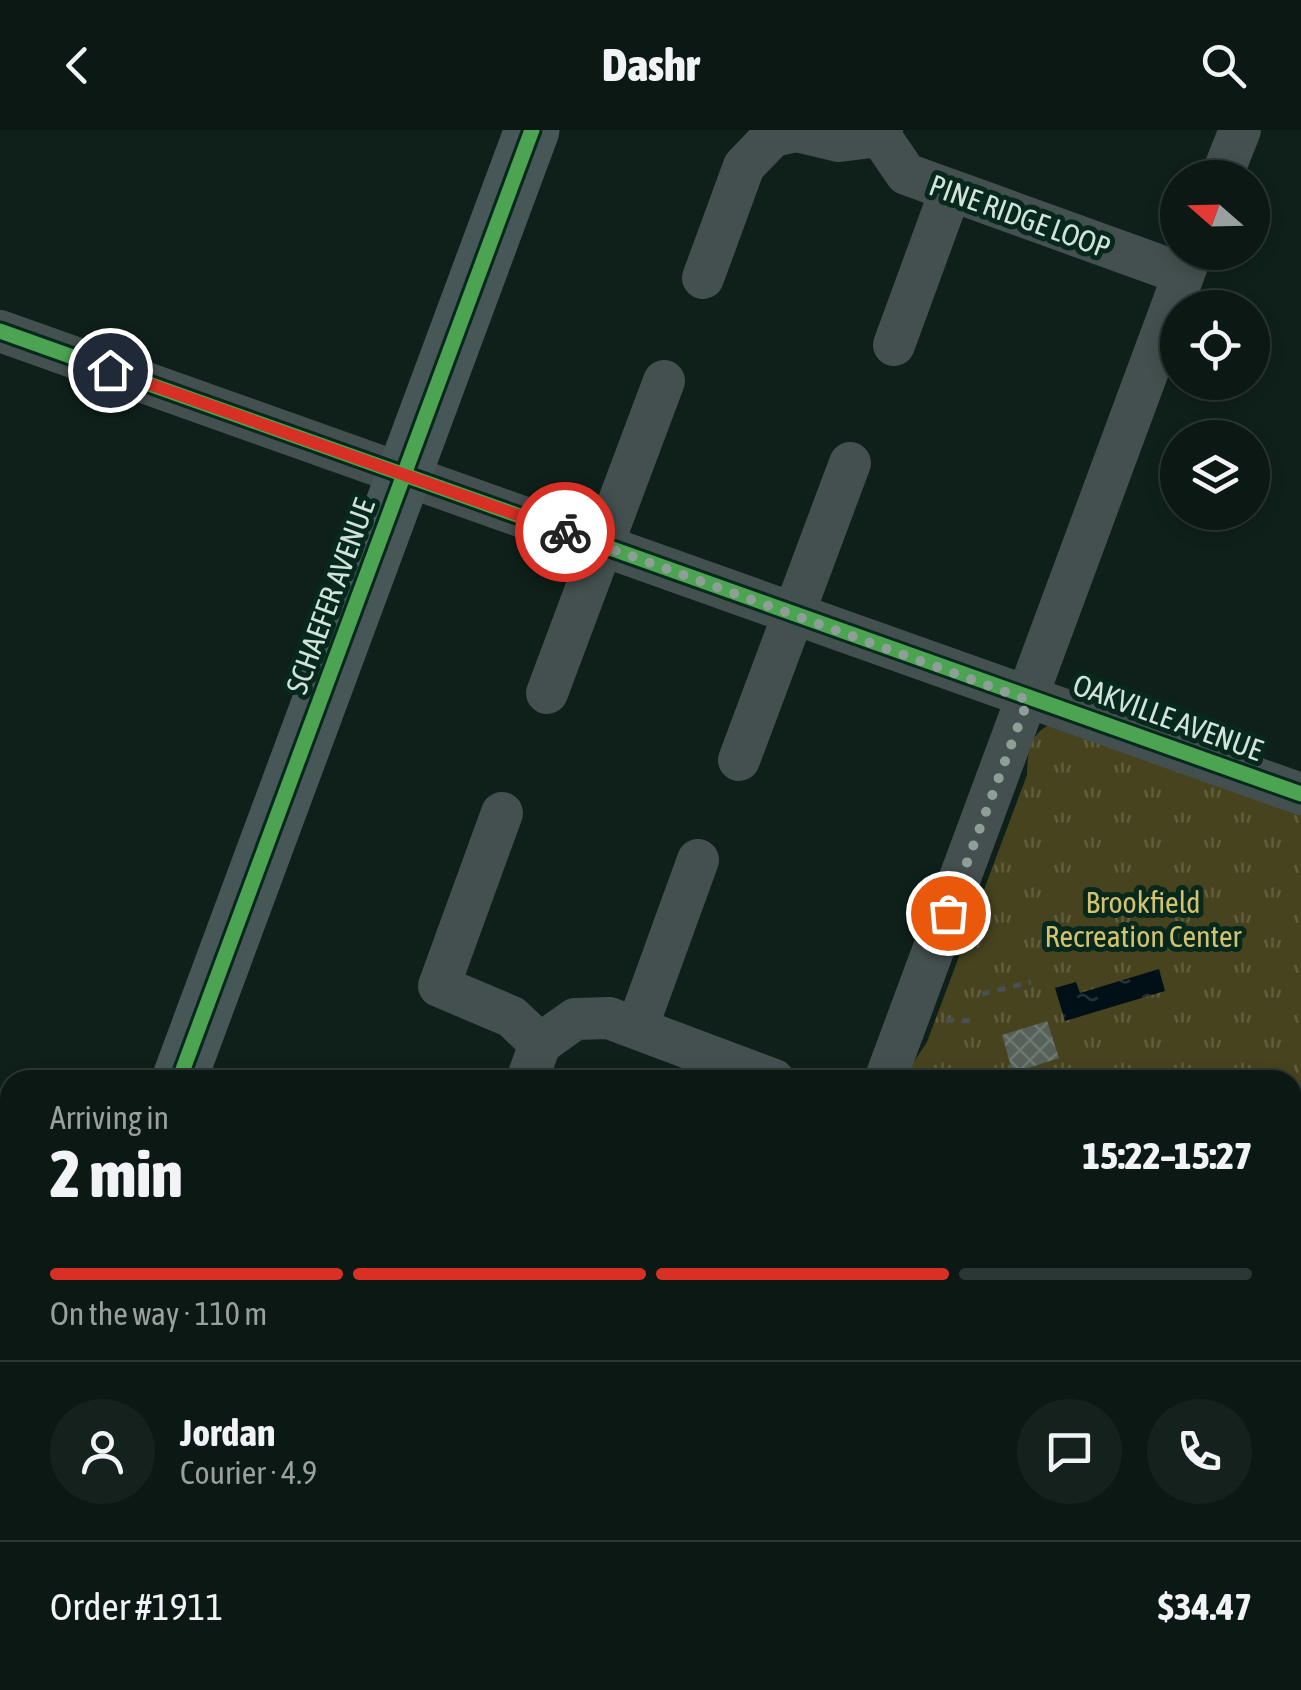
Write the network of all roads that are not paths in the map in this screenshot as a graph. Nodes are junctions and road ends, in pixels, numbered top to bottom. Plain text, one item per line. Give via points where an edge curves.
1 (532, 130) edge
2 (1240, 130) edge
3 (881, 133) edge
4 (1228, 160) edge
5 (950, 192) junction
6 (1160, 255) edge
7 (1184, 270) edge
8 (704, 278) dead end
9 (0, 331) edge
10 (894, 345) dead end
11 (664, 381) dead end
12 (850, 463) dead end
13 (404, 475) junction
14 (602, 546) junction
15 (794, 614) junction
16 (547, 693) dead end
17 (1028, 700) junction
18 (739, 760) dead end
19 (1301, 794) edge
20 (502, 813) dead end
21 (698, 860) dead end
22 (637, 1028) junction
23 (534, 1062) edge
24 (183, 1070) edge
25 (748, 1070) edge
26 (889, 1070) edge

1 - 13 main road, SCHAEFER AVENUE
2 - 4 street
3 - 5 street, PINE RIDGE LOOP via 906,174
3 - 8 street via 839,141 798,131 773,136 744,166
5 - 6 street, PINE RIDGE LOOP
5 - 10 street
7 - 17 street
9 - 13 street, OAKVILLE AVENUE
11 - 14 street
12 - 15 street
13 - 14 street, OAKVILLE AVENUE
13 - 24 main road, SCHAEFER AVENUE
14 - 15 street, OAKVILLE AVENUE
14 - 16 street
15 - 17 street, OAKVILLE AVENUE
15 - 18 street
17 - 19 street, OAKVILLE AVENUE
17 - 26 street
20 - 23 street via 439,986 512,1017
21 - 22 street
22 - 23 street via 609,1018 575,1019
22 - 25 street

